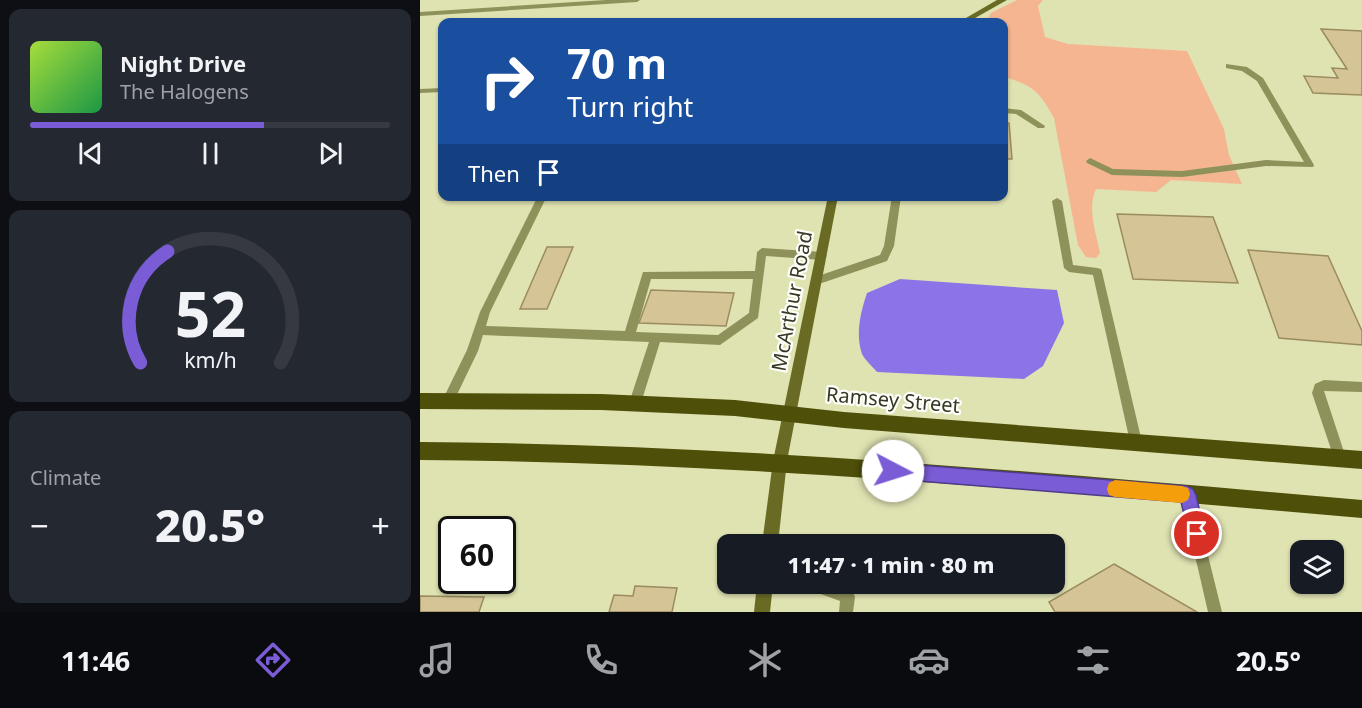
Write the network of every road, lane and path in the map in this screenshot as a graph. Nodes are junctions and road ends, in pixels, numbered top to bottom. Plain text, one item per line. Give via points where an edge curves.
1 (637, 0) edge
2 (1003, 0) edge
3 (420, 14) edge
4 (970, 18) edge
5 (1229, 66) dead end
6 (438, 90) edge
7 (420, 91) edge
8 (1008, 111) edge
9 (1041, 126) dead end
10 (1090, 160) dead end
11 (540, 201) edge
12 (832, 201) edge
13 (896, 201) edge
14 (1057, 201) dead end
15 (822, 256) junction
16 (759, 275) junction
17 (816, 281) junction
18 (479, 330) junction
19 (629, 336) junction
20 (656, 337) junction
21 (1362, 387) edge
22 (420, 401) edge
23 (448, 401) junction
24 (635, 403) junction
25 (790, 414) junction
26 (1136, 442) junction
27 (420, 451) edge
28 (1340, 458) junction
29 (1362, 460) edge
30 (780, 462) junction
31 (1187, 495) junction
32 (1362, 509) edge
33 (771, 534) edge
34 (764, 594) edge
35 (840, 594) edge
36 (762, 612) edge
37 (846, 612) edge
38 (1215, 612) edge

1 - 3 lane
2 - 4 main road
5 - 10 lane via 1244,69 1260,80 1310,165 1266,163 1182,174 1112,172
6 - 7 lane
8 - 9 lane via 1018,112
11 - 18 lane
12 - 15 main road, McArthur Road
13 - 17 lane via 884,258
14 - 26 lane via 1069,268 1097,272
15 - 16 lane via 762,252
15 - 17 main road, McArthur Road
16 - 19 lane via 647,275
16 - 20 lane via 754,315 720,340
17 - 25 main road, McArthur Road
18 - 19 lane
18 - 23 lane
19 - 20 lane
20 - 24 lane
21 - 28 lane via 1319,388
22 - 23 main road, Ramsey Street
23 - 24 main road, Ramsey Street
24 - 25 main road, Ramsey Street
25 - 26 main road, Ramsey Street
25 - 30 main road, McArthur Road
26 - 28 main road, Ramsey Street
27 - 30 main road via 584,452
28 - 29 main road, Ramsey Street
30 - 31 main road
30 - 33 main road, McArthur Road
31 - 32 main road
31 - 38 lane
34 - 36 main road
35 - 37 lane via 848,597

